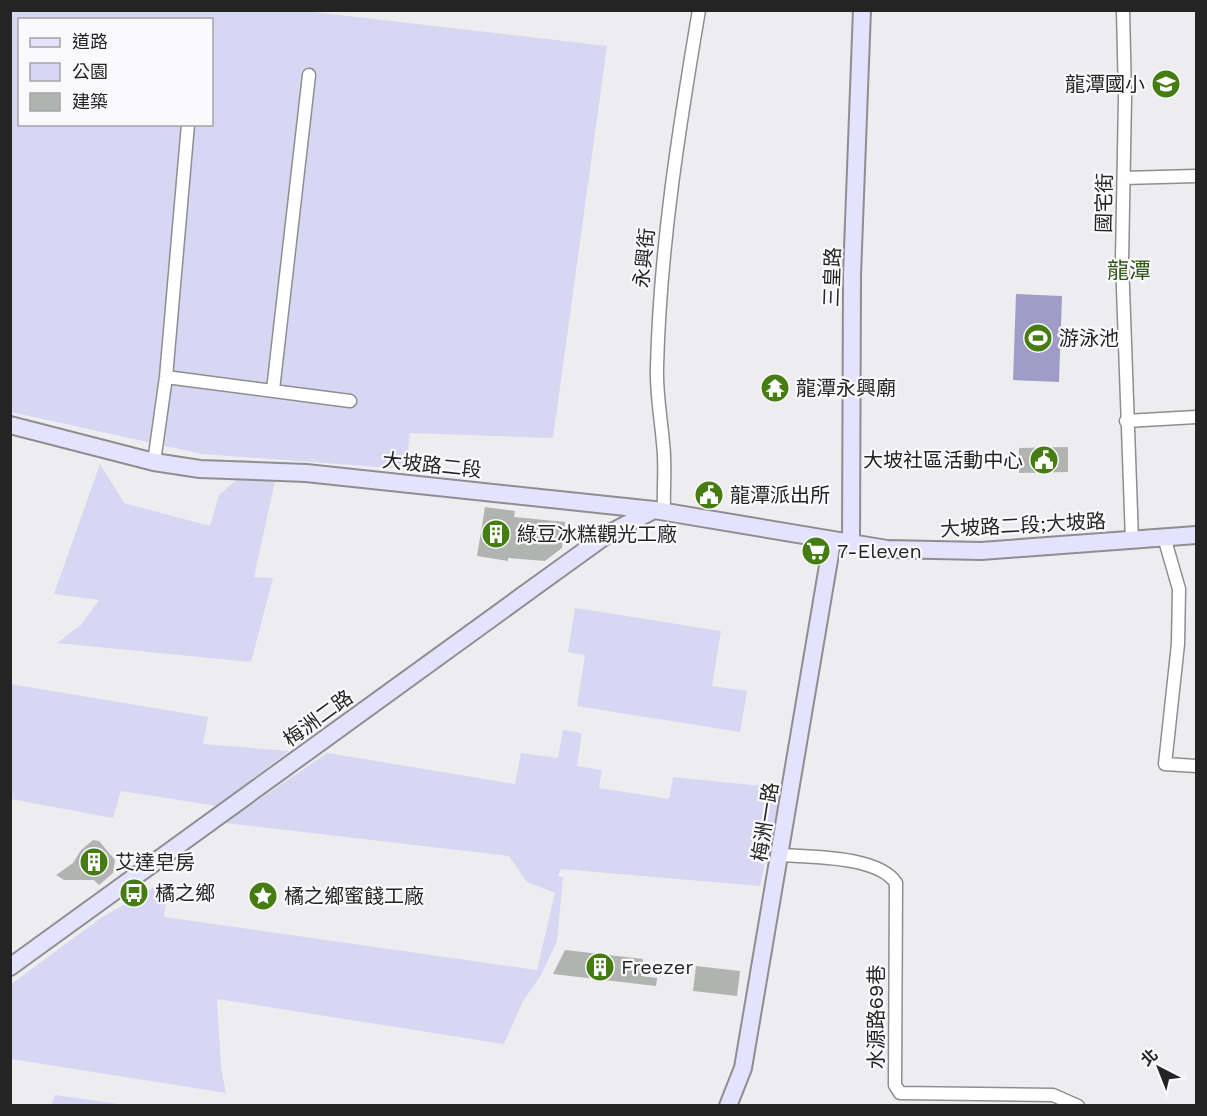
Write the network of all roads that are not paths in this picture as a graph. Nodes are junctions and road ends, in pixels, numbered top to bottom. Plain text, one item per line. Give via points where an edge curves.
1 (699, 10) edge
2 (862, 10) edge
3 (1123, 10) edge
4 (309, 75) dead end
5 (188, 126) edge
6 (1197, 176) edge
7 (1124, 178) junction
8 (166, 376) junction
9 (273, 390) junction
10 (350, 401) dead end
11 (1197, 417) edge
12 (1126, 421) junction
13 (10, 424) edge
14 (154, 462) junction
15 (659, 511) junction
16 (1197, 535) edge
17 (1164, 537) junction
18 (1132, 540) junction
19 (832, 542) junction
20 (851, 545) junction
21 (1197, 766) edge
22 (781, 855) junction
23 (10, 967) edge
24 (728, 1106) edge
25 (1078, 1106) edge

1 - 15 street, 永興街 via 685,89 659,306 657,369 664,445
2 - 20 street, 三皇路 via 852,275
3 - 7 street, 國宅街
4 - 9 street
5 - 8 street
6 - 7 street
7 - 12 street, 國宅街
8 - 9 street
8 - 14 street
9 - 10 street
11 - 12 street
12 - 18 street, 國宅街
13 - 14 street, 大坡路二段
14 - 15 street, 大坡路二段 via 200,469 306,473
15 - 19 street, 大坡路二段
15 - 23 street, 梅洲二路 via 608,534
16 - 17 street, 大坡路二段;大坡路
17 - 18 street, 大坡路二段;大坡路
17 - 21 street via 1179,589 1178,644 1165,764
18 - 20 street, 大坡路二段;大坡路 via 981,551
19 - 20 street, 大坡路二段
19 - 22 street, 梅洲一路
22 - 24 street, 梅洲一路 via 743,1068
22 - 25 street, 水源路69巷 via 879,868 890,873 896,883 895,1085 900,1093 1053,1095

